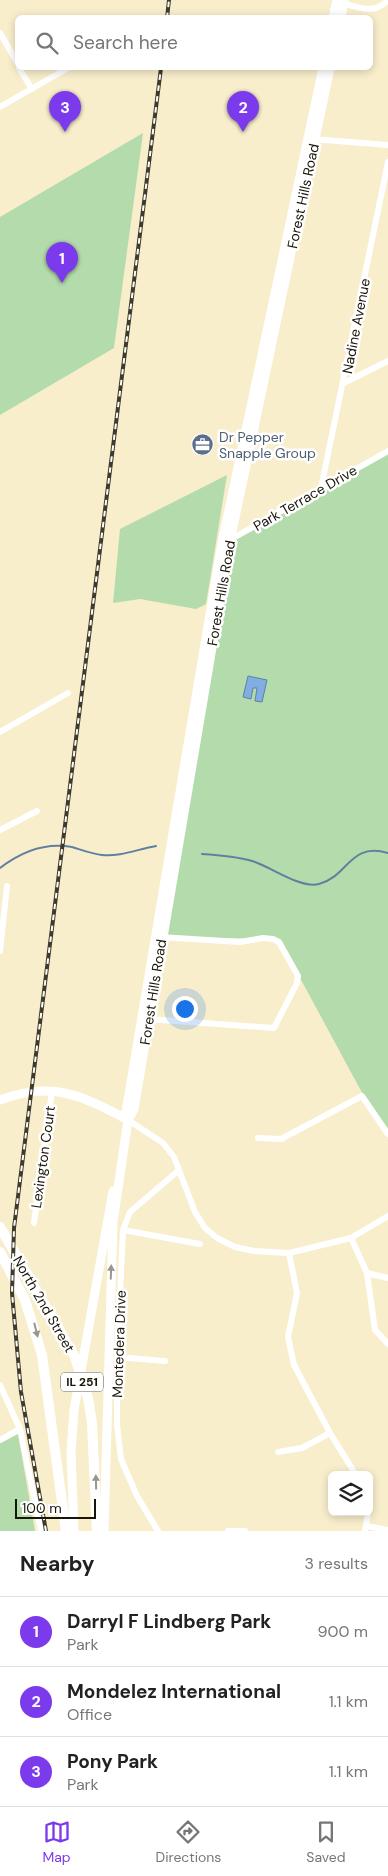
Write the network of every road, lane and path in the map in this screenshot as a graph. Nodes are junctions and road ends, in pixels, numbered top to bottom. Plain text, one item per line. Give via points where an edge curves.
1 (388, 0) edge
2 (340, 2) edge
3 (334, 15) edge
4 (340, 15) edge
5 (0, 33) edge
6 (15, 59) edge
7 (20, 70) edge
8 (65, 70) edge
9 (323, 70) edge
10 (329, 70) edge
11 (32, 89) junction
12 (0, 107) edge
13 (312, 139) junction
14 (388, 145) edge
15 (388, 162) edge
16 (388, 361) edge
17 (344, 383) junction
18 (388, 451) edge
19 (320, 488) junction
20 (226, 542) junction
21 (68, 693) dead end
22 (0, 732) edge
23 (36, 811) dead end
24 (0, 830) edge
25 (7, 886) dead end
26 (2, 921) edge
27 (159, 937) junction
28 (0, 951) edge
29 (145, 1019) junction
30 (52, 1091) junction
31 (0, 1100) edge
32 (128, 1120) junction
33 (388, 1134) edge
34 (258, 1138) dead end
35 (124, 1150) junction
36 (178, 1171) junction
37 (388, 1216) edge
38 (34, 1223) dead end
39 (123, 1230) junction
40 (1, 1231) edge
41 (351, 1238) junction
42 (200, 1244) dead end
43 (0, 1252) edge
44 (289, 1253) junction
45 (367, 1273) junction
46 (388, 1278) edge
47 (388, 1344) edge
48 (117, 1357) junction
49 (165, 1361) dead end
50 (0, 1385) edge
51 (20, 1429) junction
52 (330, 1433) junction
53 (0, 1440) edge
54 (278, 1452) dead end
55 (354, 1471) edge
56 (366, 1528) edge
57 (388, 1530) edge
58 (41, 1531) edge
59 (66, 1531) edge
60 (74, 1531) edge
61 (97, 1531) edge
62 (104, 1531) edge
63 (158, 1531) edge
64 (228, 1531) edge
65 (245, 1531) edge

1 - 2 street via 368,10
2 - 3 street
2 - 4 street
5 - 6 street
7 - 11 street
8 - 11 street
9 - 13 street, Forest Hills Road
10 - 13 street, Forest Hills Road
11 - 12 street
13 - 14 street
13 - 20 street, Forest Hills Road
15 - 17 street, Nadine Avenue
16 - 17 street
17 - 19 street, Nadine Avenue
18 - 19 street, Park Terrace Drive
19 - 20 street, Park Terrace Drive
20 - 27 street, Forest Hills Road
21 - 22 street
23 - 24 street
25 - 26 street
26 - 28 street
27 - 29 street, Forest Hills Road
27 - 29 street via 240,942 273,939 279,942 296,970 297,983 274,1028
29 - 32 street, Forest Hills Road via 134,1109
30 - 31 street via 22,1093
30 - 32 street via 82,1096
30 - 38 street, Lexington Court
32 - 35 street, Forest Hills Road
32 - 36 street via 163,1144 174,1157
33 - 34 street via 362,1096 281,1139
35 - 60 street, Forest Hills Road via 108,1206 74,1410 71,1453
62 -> 35 street, Forest Hills Road via 113,1222
36 - 39 street, Montedera Drive via 130,1212
36 - 44 street via 195,1212 205,1228 217,1238 254,1251
37 - 41 street
39 - 42 street
39 - 48 street, Montedera Drive
61 -> 40 main road, North 2nd Street / IL 251 via 94,1442 88,1398 74,1357
41 - 44 street
41 - 45 street
43 -> 59 main road, North 2nd Street / IL 251 via 25,1300 42,1355
44 - 52 street via 297,1292 288,1337 294,1365
45 - 46 street
45 - 47 street via 375,1330
48 - 49 street
48 - 63 street, Montedera Drive via 117,1425 121,1459
50 - 51 street
51 - 53 street
51 - 58 street
52 - 54 street via 302,1448
52 - 55 street
56 - 57 street
64 - 65 street

